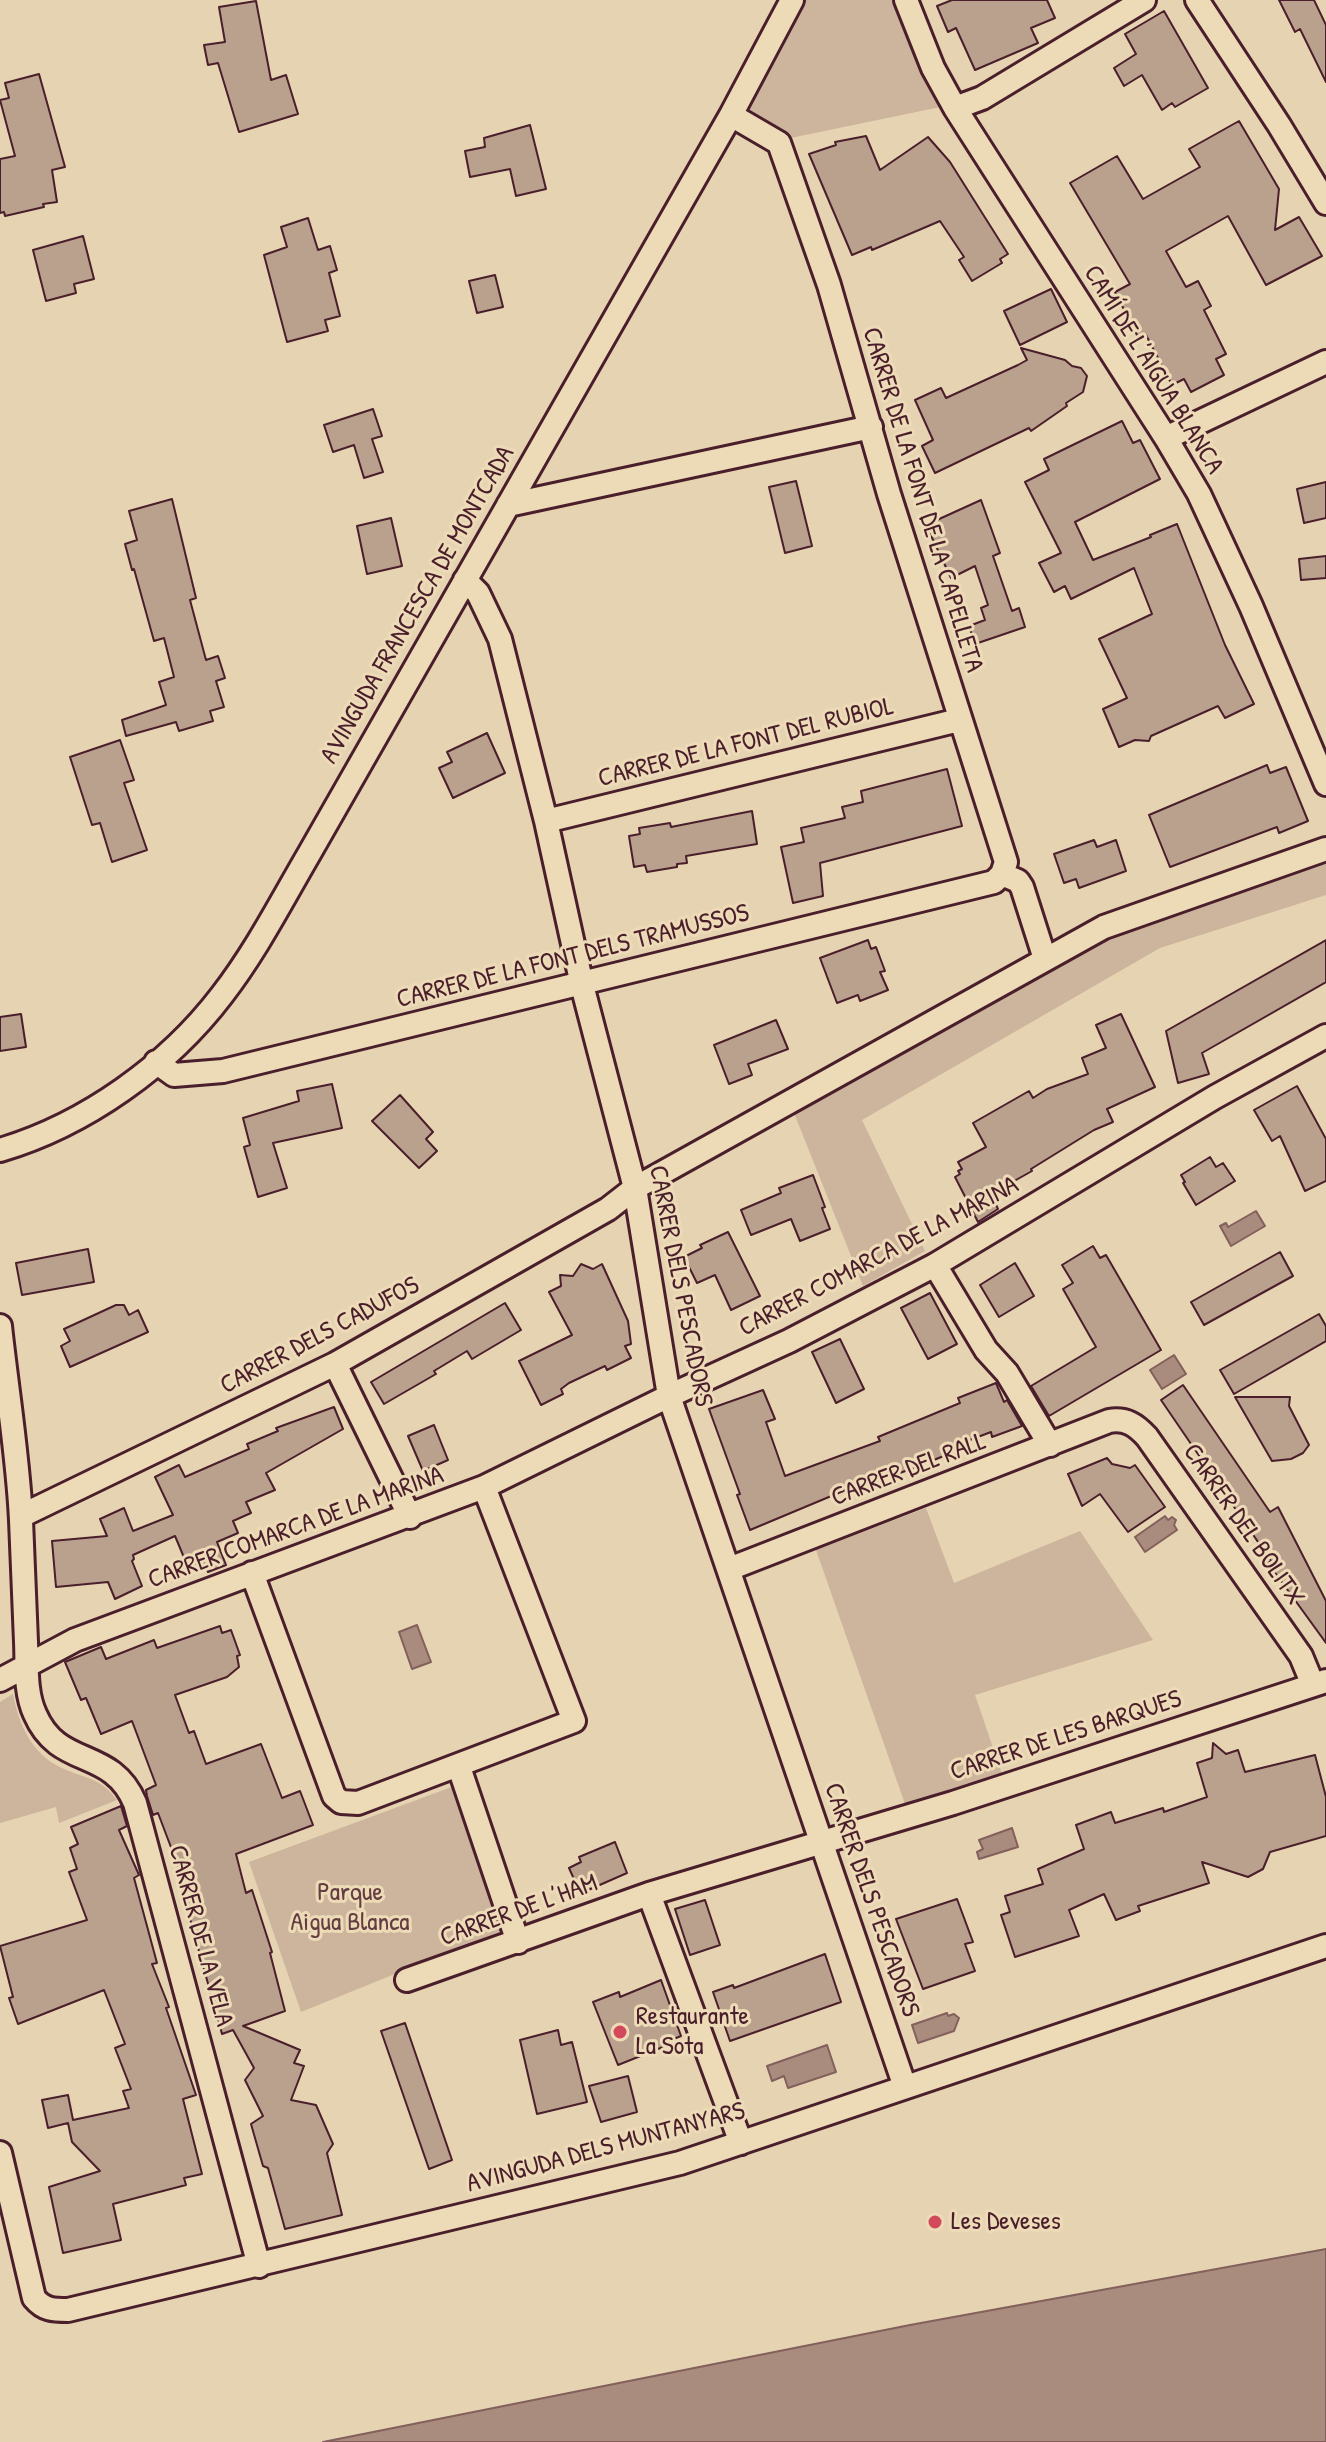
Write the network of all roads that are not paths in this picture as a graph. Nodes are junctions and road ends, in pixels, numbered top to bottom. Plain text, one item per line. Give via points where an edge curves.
1 (792, 0) edge
2 (906, 0) edge
3 (1144, 0) edge
4 (1197, 0) edge
5 (955, 108) junction
6 (731, 115) junction
7 (1326, 203) edge
8 (1326, 362) edge
9 (871, 427) junction
10 (1166, 438) junction
11 (508, 505) junction
12 (465, 580) junction
13 (959, 720) junction
14 (1326, 784) edge
15 (546, 821) junction
16 (1326, 849) edge
17 (1002, 874) junction
18 (1045, 959) junction
19 (582, 985) junction
20 (1326, 1036) edge
21 (156, 1062) junction
22 (0, 1150) edge
23 (635, 1188) junction
24 (935, 1265) junction
25 (0, 1326) edge
26 (335, 1364) junction
27 (669, 1396) junction
28 (1109, 1421) joint
29 (1050, 1445) junction
30 (484, 1487) junction
31 (21, 1516) junction
32 (410, 1517) junction
33 (729, 1569) junction
34 (252, 1573) junction
35 (27, 1666) junction
36 (0, 1680) edge
37 (1320, 1683) edge
38 (459, 1767) junction
39 (822, 1842) junction
40 (649, 1894) junction
41 (518, 1942) junction
42 (1326, 1946) edge
43 (407, 1980) dead end
44 (905, 2087) junction
45 (741, 2143) junction
46 (0, 2153) edge
47 (259, 2266) junction

1 - 6 street, AVINGUDA FRANCESCA DE MONTCADA
2 - 5 street, CAMÍ DE L’AIGUA BLANCA
3 - 5 street via 982,98
4 - 7 street
5 - 10 street, CAMÍ DE L’AIGUA BLANCA
6 - 9 street, CARRER DE LA FONT DE LA CAPELLETA via 779,143
6 - 11 street, AVINGUDA FRANCESCA DE MONTCADA
8 - 10 street
9 - 11 street
9 - 13 street, CARRER DE LA FONT DE LA CAPELLETA
10 - 14 street, CAMÍ DE L’AIGUA BLANCA via 1218,533
11 - 12 street, AVINGUDA FRANCESCA DE MONTCADA
12 - 15 street, CARRER DELS PESCADORS via 478,593 500,639
12 - 21 street, AVINGUDA FRANCESCA DE MONTCADA via 255,947 222,996
13 - 15 street, CARRER DE LA FONT DEL RUBIOL
13 - 17 street, CARRER DE LA FONT DE LA CAPELLETA via 1006,862
15 - 19 street, CARRER DELS PESCADORS
16 - 18 street, CARRER DELS CADUFOS via 1113,923
17 - 18 street via 1022,887
17 - 19 street, CARRER DE LA FONT DELS TRAMUSSOS via 994,882
18 - 23 street, CARRER DELS CADUFOS
19 - 21 street, CARRER DE LA FONT DELS TRAMUSSOS via 223,1071 174,1075
19 - 23 street, CARRER DELS PESCADORS
20 - 24 street, CARRER COMARCA DE LA MARINA
21 - 22 street, AVINGUDA FRANCESCA DE MONTCADA via 92,1109
23 - 26 street, CARRER DELS CADUFOS via 608,1209
23 - 27 street, CARRER DELS PESCADORS
24 - 27 street, CARRER COMARCA DE LA MARINA via 831,1321
24 - 29 street
25 - 31 street, CARRER DE LA VELA
26 - 31 street, CARRER DELS CADUFOS
26 - 32 street
27 - 30 street, CARRER COMARCA DE LA MARINA
27 - 33 street, CARRER DELS PESCADORS
28 - 29 street, CARRER DEL RALL
28 - 37 street, CARRER DEL BOLITX via 1136,1424 1147,1437
29 - 33 street, CARRER DEL RALL
30 - 32 street, CARRER COMARCA DE LA MARINA
30 - 38 street via 574,1721
31 - 35 street, CARRER DE LA VELA
32 - 34 street, CARRER COMARCA DE LA MARINA
33 - 39 street, CARRER DELS PESCADORS
34 - 35 street, CARRER COMARCA DE LA MARINA via 75,1640
34 - 38 street via 334,1796 358,1803
35 - 36 street, CARRER COMARCA DE LA MARINA
35 - 47 street, CARRER DE LA VELA via 29,1694 43,1729 66,1751 114,1772 135,1803
37 - 39 street, CARRER DE LES BARQUES
38 - 41 street
39 - 40 street, CARRER DE L’HAM
39 - 44 street, CARRER DELS PESCADORS
40 - 41 street, CARRER DE L’HAM
40 - 45 street
41 - 43 street, CARRER DE L’HAM
42 - 44 street, AVINGUDA DELS MUNTANYARS
44 - 45 street, AVINGUDA DELS MUNTANYARS
45 - 47 street, AVINGUDA DELS MUNTANYARS via 680,2163
46 - 47 street, AVINGUDA DELS MUNTANYARS via 29,2284 40,2306 68,2310

